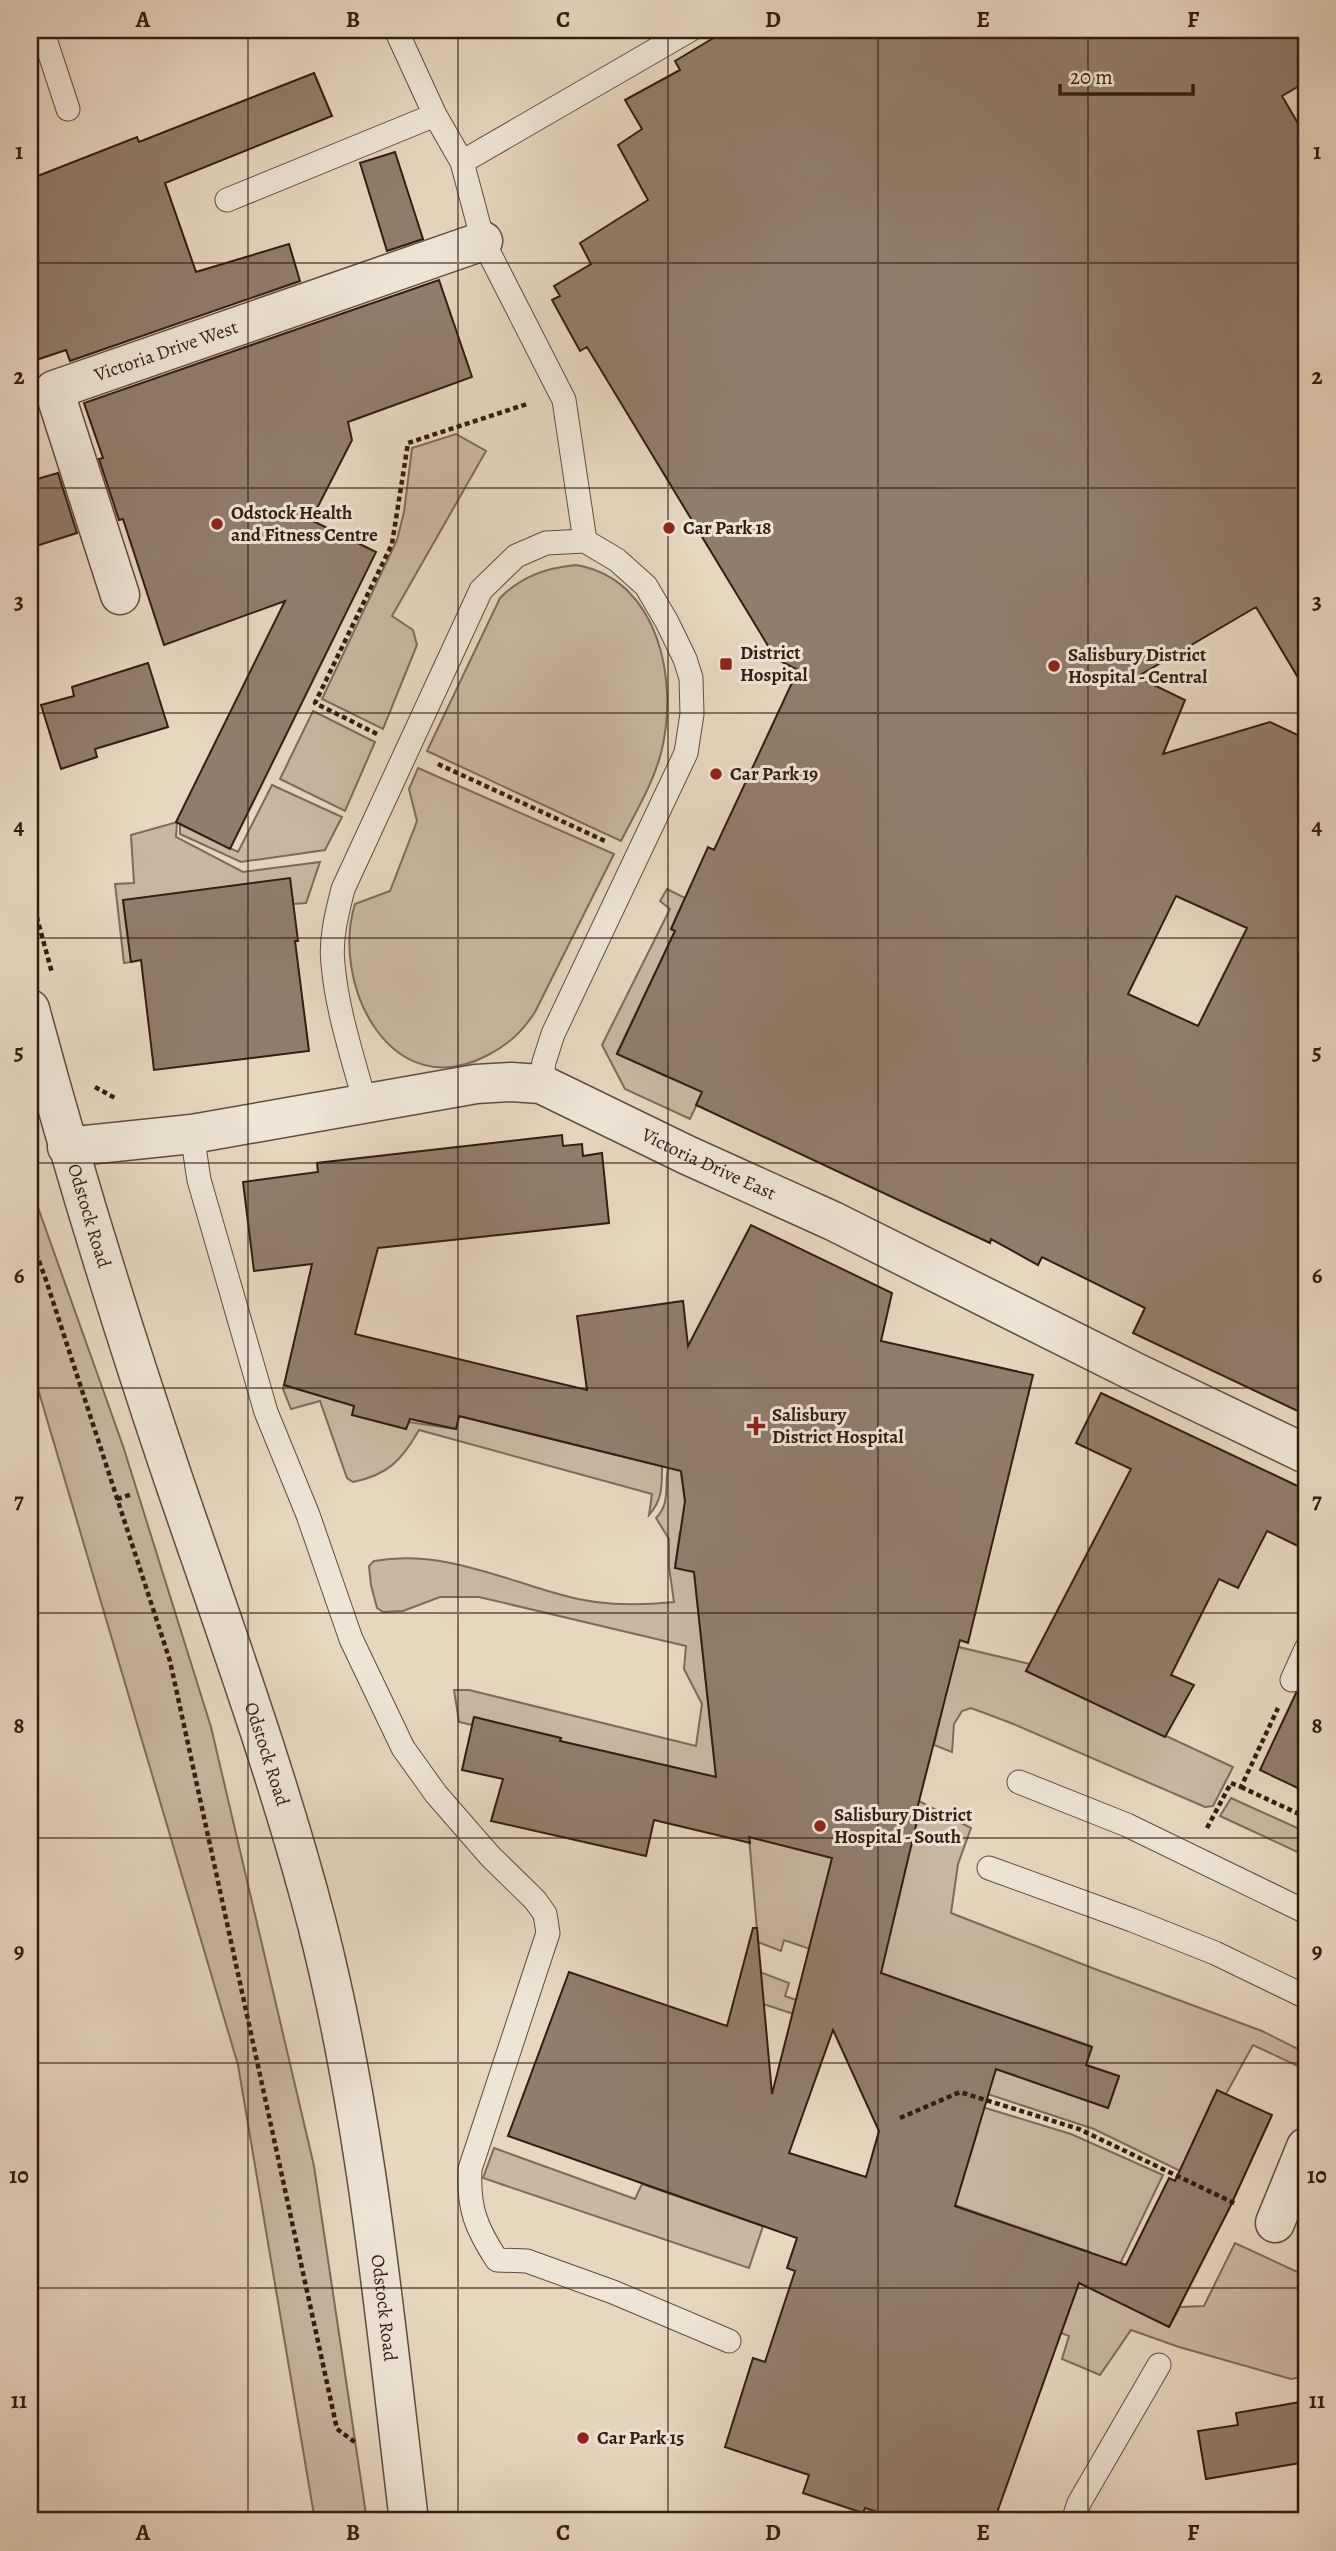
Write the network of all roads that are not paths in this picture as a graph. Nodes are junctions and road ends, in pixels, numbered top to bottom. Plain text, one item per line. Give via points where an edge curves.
1 (42, 30) edge
2 (396, 30) edge
3 (690, 30) edge
4 (68, 109) dead end
5 (435, 115) junction
6 (462, 162) junction
7 (227, 200) dead end
8 (483, 241) junction
9 (585, 541) junction
10 (120, 595) dead end
11 (42, 995) edge
12 (541, 1084) junction
13 (365, 1103) junction
14 (192, 1134) junction
15 (66, 1147) junction
16 (1306, 1454) edge
17 (1306, 1649) edge
18 (1292, 1681) road end
19 (1019, 1782) dead end
20 (989, 1868) dead end
21 (1306, 1912) edge
22 (1306, 1997) edge
23 (1306, 2147) edge
24 (1275, 2223) road end
25 (729, 2341) dead end
26 (1159, 2365) dead end
27 (409, 2521) edge
28 (1073, 2521) edge

1 - 4 lane
2 - 5 lane
3 - 6 lane
5 - 6 lane
5 - 7 lane
6 - 8 lane
8 - 9 lane via 564,400
8 - 10 street, Victoria Drive West via 54,390
9 - 12 lane via 617,560 646,586 685,659 691,678 692,714 686,753 553,1034
9 - 13 lane via 546,543 516,556 481,590 343,889 335,918 332,962
11 - 15 street, Odstock Road
12 - 13 street, Victoria Drive East via 476,1084
12 - 16 street, Victoria Drive East via 833,1221
13 - 14 street, Victoria Drive East
14 - 15 street, Victoria Drive East
14 - 25 lane via 198,1180 266,1412 351,1639 410,1757 445,1804 545,1914 548,1933 470,2169 474,2220 497,2260 527,2261
15 - 27 street, Odstock Road via 286,1810 341,2021
17 - 18 lane
19 - 21 lane via 1127,1825
20 - 22 lane via 1215,1953
23 - 24 street
26 - 28 lane via 1079,2502

